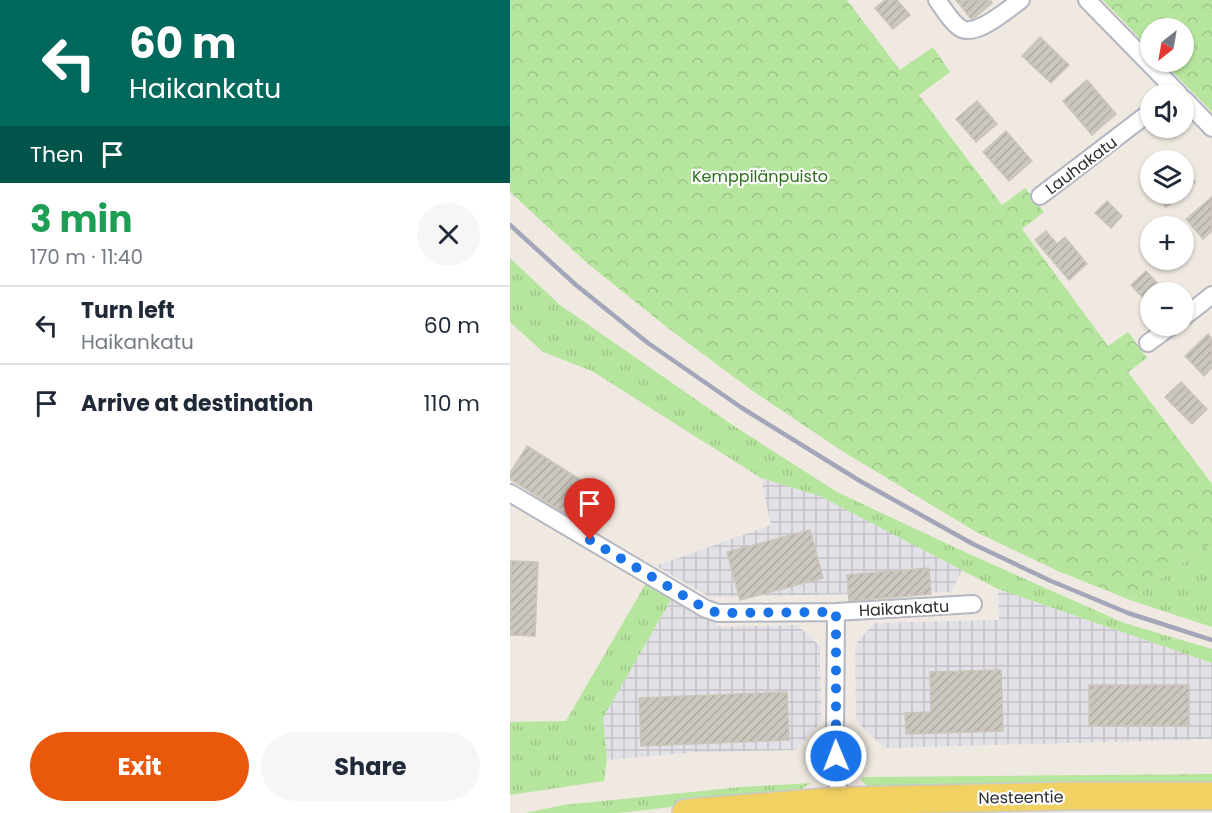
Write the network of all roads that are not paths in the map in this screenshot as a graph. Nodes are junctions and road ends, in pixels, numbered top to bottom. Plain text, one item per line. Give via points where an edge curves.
1 (937, 0) edge
2 (1021, 0) edge
3 (1087, 0) edge
4 (1167, 84) edge
5 (1194, 111) edge
6 (1140, 120) edge
7 (1212, 128) edge
8 (1040, 196) dead end
9 (1212, 295) edge
10 (1194, 308) edge
11 (1158, 336) edge
12 (1148, 343) dead end
13 (510, 493) edge
14 (973, 604) dead end
15 (836, 612) junction
16 (1212, 796) edge
17 (838, 807) edge
18 (686, 813) edge
19 (1204, 813) edge
20 (1212, 813) edge

1 - 2 street via 954,23 970,31
3 - 4 street
5 - 7 street
6 - 8 street, Lauhakatu
9 - 10 street
11 - 12 street
13 - 15 street, Haikankatu via 706,609 718,613
14 - 15 street, Haikankatu
15 - 17 street, Haikankatu
16 - 17 main road, Nesteentie via 1059,797
17 - 18 main road, Nesteentie
19 - 20 main road

